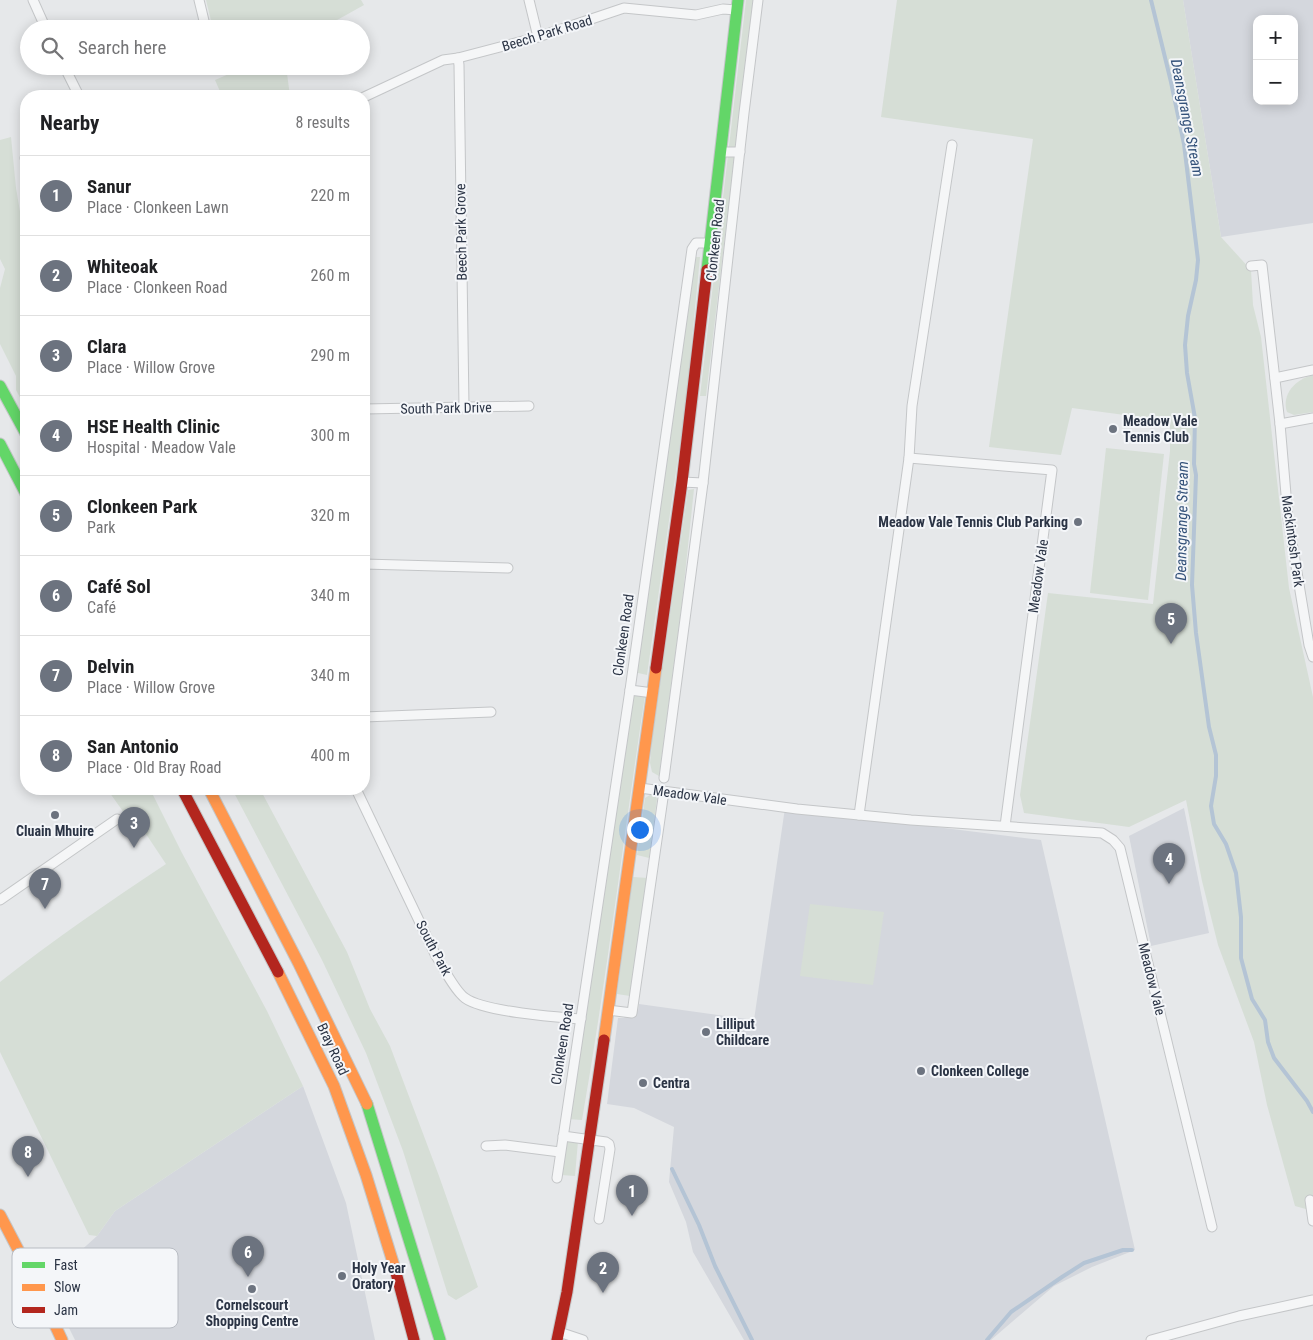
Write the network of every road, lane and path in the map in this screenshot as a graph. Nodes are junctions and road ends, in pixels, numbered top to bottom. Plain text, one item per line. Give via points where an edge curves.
1 (33, 0) edge
2 (199, 0) edge
3 (529, 0) edge
4 (758, 0) edge
5 (737, 5) edge
6 (42, 20) edge
7 (204, 20) edge
8 (538, 37) junction
9 (458, 58) junction
10 (68, 75) edge
11 (76, 90) edge
12 (370, 94) edge
13 (952, 145) dead end
14 (720, 152) junction
15 (740, 152) junction
16 (709, 243) junction
17 (1251, 266) dead end
18 (1313, 370) edge
19 (1275, 378) junction
20 (0, 386) edge
21 (529, 406) dead end
22 (464, 407) junction
23 (370, 409) edge
24 (1313, 418) edge
25 (20, 423) edge
26 (1280, 424) junction
27 (0, 444) edge
28 (908, 458) junction
29 (20, 482) edge
30 (682, 482) junction
31 (703, 483) junction
32 (370, 564) edge
33 (508, 568) dead end
34 (1313, 658) edge
35 (630, 690) junction
36 (653, 693) junction
37 (491, 712) dead end
38 (370, 717) edge
39 (664, 778) dead end
40 (640, 788) junction
41 (185, 795) edge
42 (212, 795) edge
43 (359, 795) edge
44 (662, 798) dead end
45 (859, 815) junction
46 (117, 819) dead end
47 (1005, 826) junction
48 (0, 900) edge
49 (608, 1010) junction
50 (581, 1019) junction
51 (563, 1136) junction
52 (590, 1139) junction
53 (486, 1146) dead end
54 (560, 1152) junction
55 (557, 1178) dead end
56 (1310, 1200) dead end
57 (0, 1215) edge
58 (599, 1219) dead end
59 (1313, 1221) edge
60 (1212, 1227) dead end
61 (17, 1248) edge
62 (1313, 1300) edge
63 (56, 1328) edge
64 (558, 1336) edge
65 (1165, 1338) edge
66 (62, 1340) edge
67 (414, 1340) edge
68 (440, 1340) edge
69 (583, 1340) edge
70 (1151, 1340) edge

1 - 6 street
2 - 7 street
3 - 8 street
4 - 15 street, Clonkeen Road
5 - 8 street, Beech Park Road via 696,15 624,8
5 - 14 main road, Clonkeen Road
8 - 9 street, Beech Park Road
9 - 12 street, Beech Park Road via 443,60
9 - 22 street, Beech Park Grove
10 - 11 street
13 - 28 street via 912,406
14 - 15 street
14 - 16 main road, Clonkeen Road
15 - 31 street, Clonkeen Road
16 - 30 main road, Clonkeen Road
16 - 35 street, Clonkeen Road via 696,243 692,250
17 - 19 street, Mackintosh Park via 1262,265
18 - 19 street
19 - 26 street, Mackintosh Park
20 - 25 main road
21 - 22 street, South Park Drive
22 - 23 street, South Park Drive
24 - 26 street
26 - 34 street, Mackintosh Park via 1288,518 1308,645
27 - 29 main road
28 - 45 street
28 - 47 street, Meadow Vale via 1052,470
30 - 31 street
30 - 36 main road, Clonkeen Road
31 - 39 street, Clonkeen Road
32 - 33 street
35 - 36 street, Clonkeen Road
35 - 50 street, Clonkeen Road
36 - 40 main road, Clonkeen Road
37 - 38 street
40 - 45 street, Meadow Vale
40 - 49 main road, Clonkeen Road
41 - 67 main road, Bray Road via 334,1086 366,1175
42 - 68 main road, Bray Road via 366,1100
43 - 50 street, South Park via 435,954 465,998 486,1006 528,1014
44 - 49 street via 632,1014
45 - 47 street, Meadow Vale
46 - 48 street
47 - 60 street, Meadow Vale via 1102,833 1120,848
49 - 52 main road, Clonkeen Road
50 - 51 street, Clonkeen Road
51 - 52 street
51 - 54 street, Clonkeen Road
52 - 58 street via 610,1144
52 - 64 main road, Clonkeen Road via 568,1292
53 - 54 street via 505,1145
54 - 55 street, Clonkeen Road
56 - 59 street
57 - 61 main road
62 - 65 street via 1239,1316
63 - 66 main road
64 - 69 street
65 - 70 street

